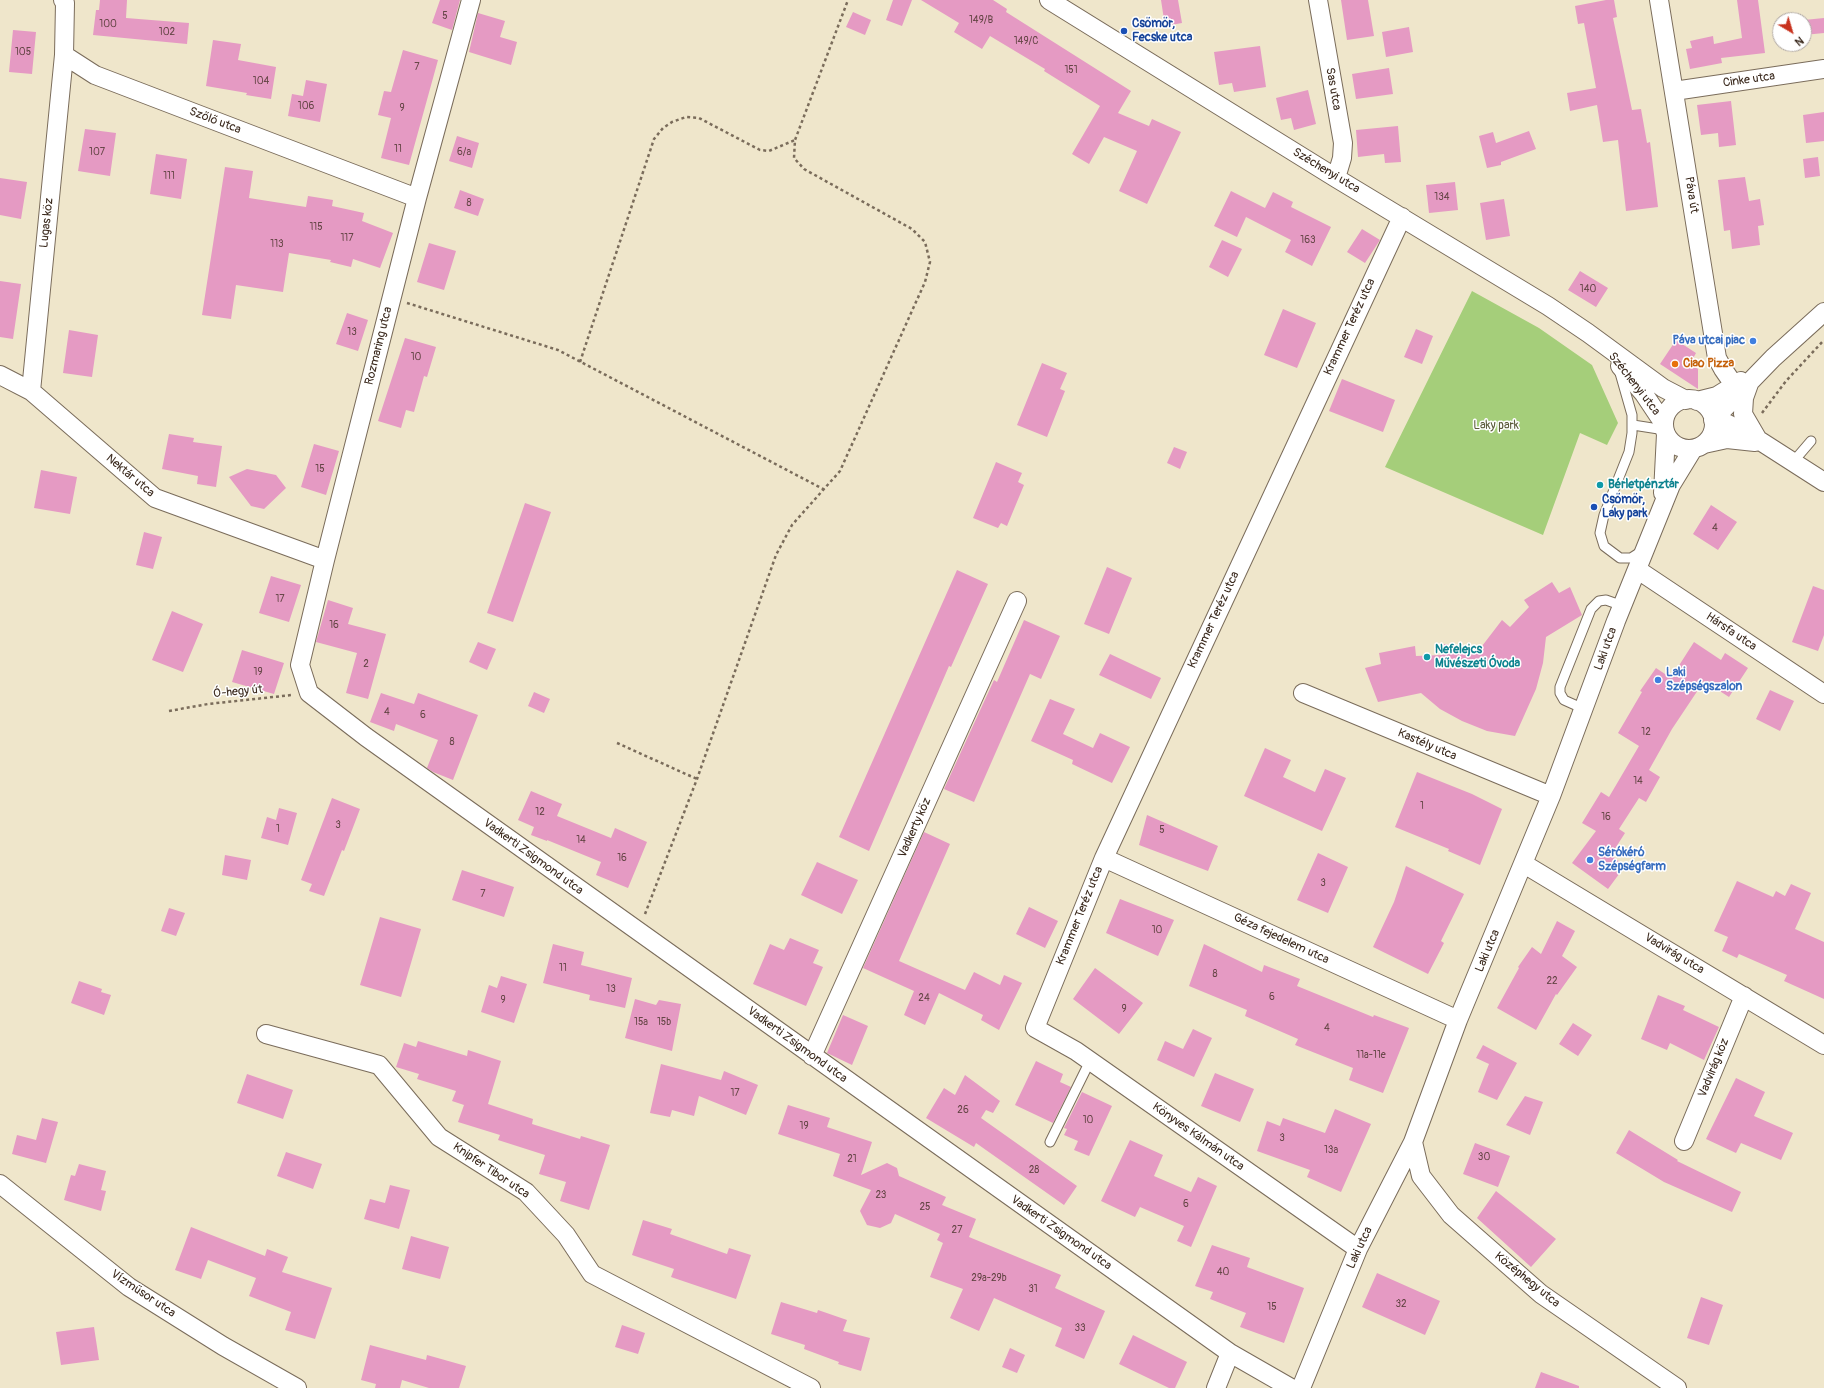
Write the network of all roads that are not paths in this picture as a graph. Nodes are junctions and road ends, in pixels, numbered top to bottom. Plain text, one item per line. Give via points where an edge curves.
1 (471, 0) edge
2 (1318, 0) edge
3 (1660, 0) edge
4 (64, 1) edge
5 (1054, 2) edge
6 (64, 55) junction
7 (1824, 69) edge
8 (1674, 91) junction
9 (1336, 178) junction
10 (417, 198) junction
11 (1402, 217) junction
12 (1824, 312) edge
13 (1602, 343) junction
14 (1617, 362) junction
15 (0, 375) edge
16 (1742, 384) junction
17 (31, 392) junction
18 (1691, 401) junction
19 (1713, 420) junction
20 (1633, 425) junction
21 (1665, 430) junction
22 (1760, 441) junction
23 (1811, 441) dead end
24 (1698, 446) junction
25 (1793, 462) junction
26 (1824, 482) edge
27 (1662, 507) junction
28 (1648, 543) junction
29 (325, 560) junction
30 (1638, 570) junction
31 (1017, 601) dead end
32 (1623, 606) junction
33 (309, 693) joint
34 (1303, 693) dead end
35 (1824, 694) edge
36 (1584, 709) junction
37 (1551, 796) junction
38 (1104, 858) junction
39 (1524, 864) junction
40 (1744, 996) junction
41 (1458, 1020) junction
42 (1035, 1028) joint
43 (266, 1034) dead end
44 (1824, 1045) edge
45 (812, 1056) junction
46 (1090, 1061) junction
47 (1684, 1141) dead end
48 (1050, 1142) dead end
49 (1413, 1142) junction
50 (0, 1184) edge
51 (1358, 1249) junction
52 (1230, 1353) junction
53 (297, 1388) edge
54 (811, 1388) edge
55 (1216, 1388) edge
56 (1291, 1388) edge
57 (1300, 1388) edge
58 (1677, 1388) edge

1 - 10 street, Rozmaring utca
2 - 9 street, Sas utca via 1343,143
3 - 8 street, Páva út
4 - 6 street
5 - 9 street, Széchenyi utca
6 - 10 street, Szőlő utca via 95,75
6 - 17 street, Lugas köz
7 - 8 street, Cinke utca
8 - 16 street, Páva út via 1717,358 1723,369
9 - 11 street, Széchenyi utca
10 - 29 street, Rozmaring utca
11 - 13 street, Széchenyi utca via 1548,306
11 - 38 street, Krammer Teréz utca
12 - 16 street
13 - 14 street, Széchenyi utca
13 - 18 street, Széchenyi utca via 1663,388
14 - 20 lane
14 - 21 street, Széchenyi utca via 1644,394
15 - 17 street, Nektár utca
16 - 18 street via 1717,396
16 - 19 street
16 - 22 street via 1746,421
17 - 29 street, Nektár utca via 155,498
18 - 19 street via 1707,408
18 - 21 street via 1679,402 1668,411
19 - 22 street via 1726,423
19 - 24 street via 1712,433
20 - 21 lane
20 - 28 lane via 1629,452 1604,515 1600,533 1604,546 1620,558 1631,558
21 - 24 street via 1673,444 1679,447
21 - 27 street, Laki utca
22 - 24 street via 1727,440
22 - 25 street
23 - 25 lane
24 - 27 street, Laki utca via 1677,474
25 - 26 street
27 - 28 street, Laki utca
28 - 30 street, Laki utca
29 - 33 street, Rozmaring utca via 300,664
30 - 32 street, Laki utca
30 - 35 street, Hársfa utca
31 - 45 street, Vadkerty köz
32 - 36 street, Laki utca
32 - 36 lane via 1606,600 1599,601 1591,609 1560,687 1564,700
33 - 45 street, Vadkerti Zsigmond utca via 366,737
34 - 37 street, Kastély utca
36 - 37 street, Laki utca
37 - 39 street, Laki utca
38 - 41 street, Géza fejedelem utca
38 - 42 street, Krammer Teréz utca
39 - 40 street, Vadvirág utca
39 - 41 street, Laki utca
40 - 44 street, Vadvirág utca
40 - 47 street, Vadvirág köz
41 - 49 street, Laki utca
42 - 46 street, Könyves Kálmán utca
43 - 54 street, Knipfer Tibor utca via 380,1065 439,1136 526,1192 566,1235 592,1274
45 - 52 street, Vadkerti Zsigmond utca
46 - 48 lane
46 - 51 street, Könyves Kálmán utca
49 - 51 street, Laki utca
49 - 58 street, Középhegy utca via 1421,1176 1451,1216 1542,1294
50 - 53 street, Vízműsor utca via 129,1287 223,1346
51 - 57 street, Laki utca
52 - 55 street
52 - 56 street, Vadkerti Zsigmond utca

